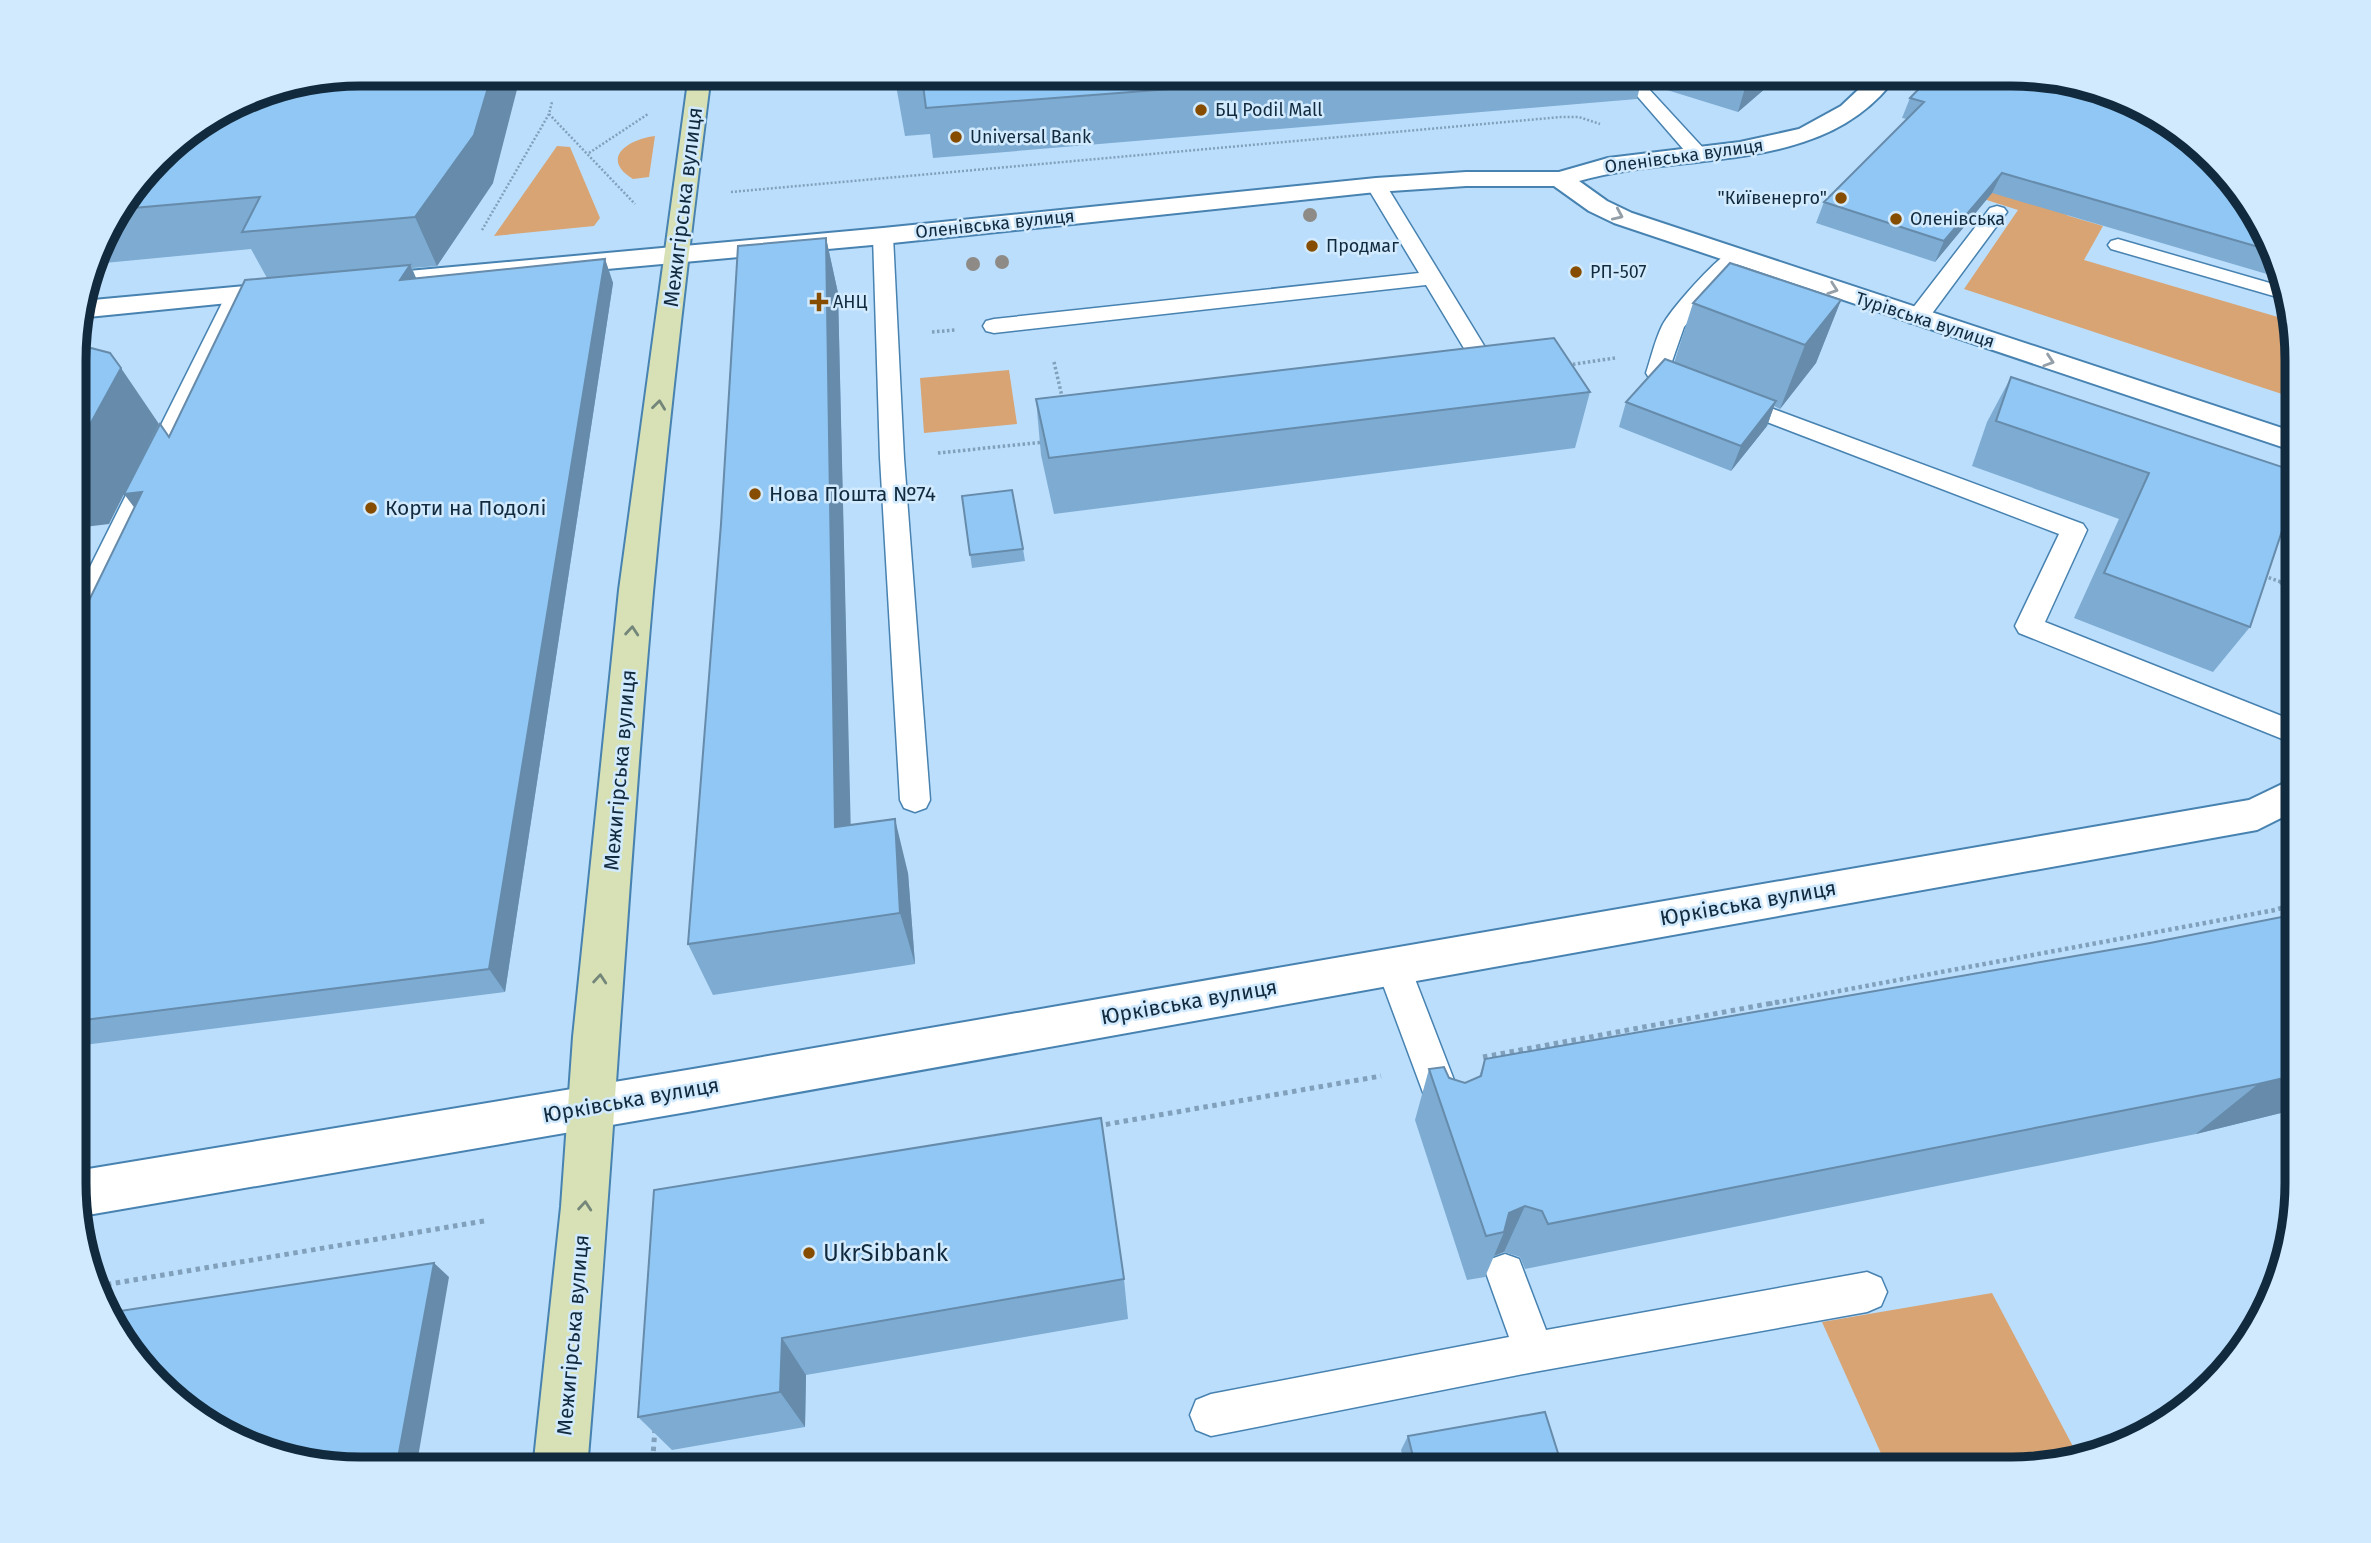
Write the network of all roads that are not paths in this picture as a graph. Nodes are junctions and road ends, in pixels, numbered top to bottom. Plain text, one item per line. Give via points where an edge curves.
1 (698, 86) edge
2 (1637, 86) edge
3 (1875, 86) edge
4 (1698, 154) junction
5 (1560, 179) junction
6 (1376, 186) junction
7 (1997, 212) dead end
8 (883, 236) junction
9 (2118, 245) dead end
10 (677, 253) junction
11 (1734, 256) junction
12 (1433, 278) junction
13 (346, 285) edge
14 (319, 287) edge
15 (2277, 291) edge
16 (237, 295) junction
17 (91, 309) edge
18 (1917, 317) junction
19 (994, 326) road end
20 (1464, 378) edge
21 (2285, 439) edge
22 (86, 602) edge
23 (2285, 729) edge
24 (2285, 799) edge
25 (915, 800) dead end
26 (1393, 966) junction
27 (592, 1107) junction
28 (1448, 1114) edge
29 (86, 1192) edge
30 (1505, 1273) edge
31 (1867, 1292) dead end
32 (1534, 1352) junction
33 (1211, 1415) dead end
34 (562, 1457) edge

1 - 10 street, Межигірська вулиця
2 - 4 lane
3 - 4 street, Оленівська вулиця via 1849,111 1807,134
4 - 5 street, Оленівська вулиця via 1608,165
5 - 6 street, Оленівська вулиця via 1466,179
5 -> 11 street, Турівська вулиця via 1623,218
6 - 8 street, Оленівська вулиця
6 - 12 lane
7 - 18 lane
8 - 10 street, Оленівська вулиця
8 - 25 lane via 892,458
9 - 15 lane
10 - 13 street, Оленівська вулиця
27 -> 10 street, Межигірська вулиця via 636,590
11 -> 18 street, Турівська вулиця
11 - 23 lane via 1673,326 1657,373 2074,530 2029,626
12 - 19 lane
12 - 20 lane via 1491,375
14 - 16 street
16 - 17 street
16 - 22 lane
18 -> 21 street, Турівська вулиця
24 - 26 street, Юрківська вулиця via 2257,814
26 - 27 street, Юрківська вулиця
26 - 28 lane
27 - 29 street, Юрківська вулиця
34 -> 27 street, Межигірська вулиця
30 - 32 lane
31 - 32 lane
32 - 33 lane

